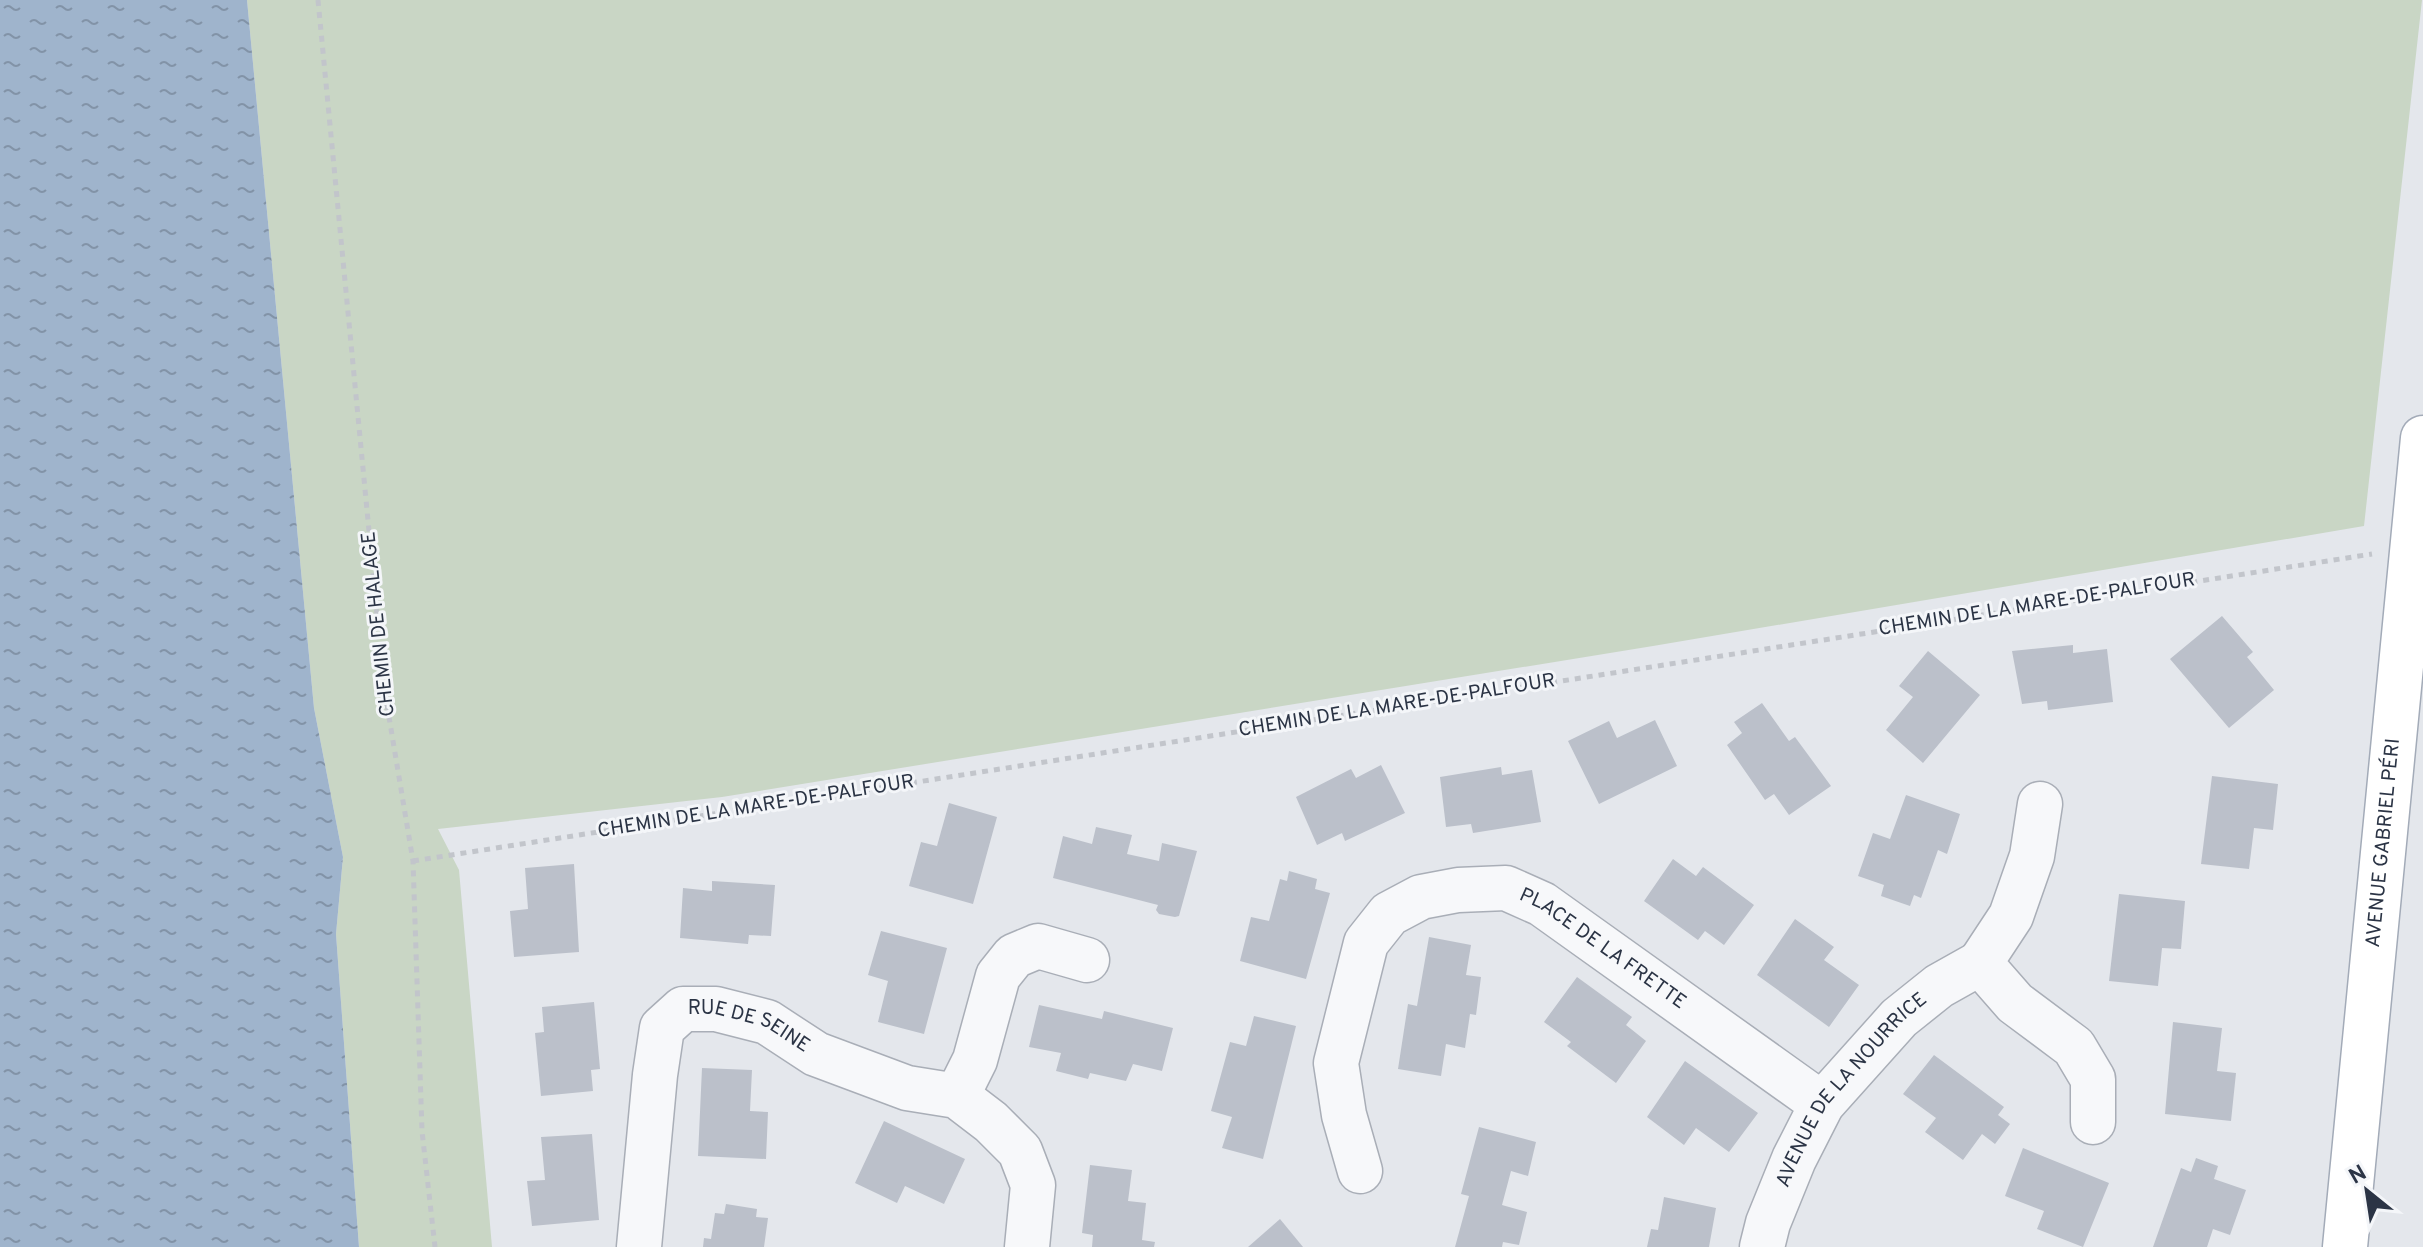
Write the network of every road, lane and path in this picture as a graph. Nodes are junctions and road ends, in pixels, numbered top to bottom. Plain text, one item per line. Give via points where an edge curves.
1 (318, 0) edge
2 (2423, 438) edge
3 (2380, 553) dead end
4 (2040, 804) dead end
5 (413, 861) junction
6 (1087, 960) dead end
7 (1980, 963) junction
8 (957, 1096) junction
9 (1822, 1104) junction
10 (2093, 1122) dead end
11 (1360, 1171) dead end
12 (435, 1247) edge
13 (639, 1247) edge
14 (1027, 1247) edge
15 (1762, 1247) edge
16 (2345, 1247) edge

1 - 5 path, CHEMIN DE HALAGE via 384,687
2 - 16 main road, AVENUE GABRIEL PÉRI
3 - 5 path, CHEMIN DE LA MARE-DE-PALFOUR
4 - 7 street via 2032,856 2011,916
5 - 12 path, CHEMIN DE HALAGE via 422,1131
6 - 8 street via 1038,946 1014,956 998,976 975,1060
7 - 9 street, AVENUE DE LA NOURRICE via 1939,986 1899,1018
7 - 10 street via 2015,1003 2074,1047 2093,1079
8 - 13 street, RUE DE SEINE via 907,1088 816,1054 767,1022 716,1009 683,1009 662,1028
8 - 14 street, RUE DE SEINE via 1020,1151 1033,1185
9 - 11 street, PLACE DE LA FRETTE via 1542,904 1506,888 1458,890 1421,897 1389,914 1366,943 1336,1063
9 - 15 street, AVENUE DE LA NOURRICE via 1794,1159

